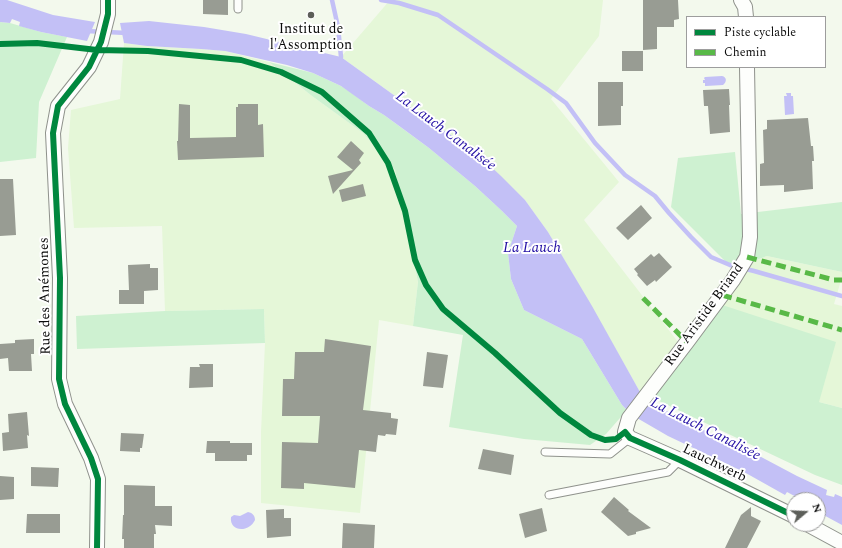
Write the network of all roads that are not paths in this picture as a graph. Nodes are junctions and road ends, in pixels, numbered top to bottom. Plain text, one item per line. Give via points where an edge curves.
1 (108, 0) edge
2 (238, 0) edge
3 (741, 0) edge
4 (238, 9) dead end
5 (746, 16) edge
6 (747, 68) edge
7 (628, 435) junction
8 (545, 452) dead end
9 (680, 460) junction
10 (549, 495) dead end
11 (786, 512) edge
12 (816, 532) edge
13 (826, 542) edge
14 (842, 542) edge
15 (97, 548) edge

1 - 15 street, Rue des Anémones via 108,14 99,46 89,67 58,106 53,133 60,278 59,378 65,404 91,458 98,479
2 - 4 lane
3 - 5 street via 746,7
6 - 7 street, Rue Aristide Briand via 750,237 747,257 733,280 629,418
7 - 8 lane via 610,454
7 - 9 street, Lauchwerb
9 - 10 lane via 668,472
9 - 11 street, Lauchwerb
12 - 13 street
13 - 14 street

